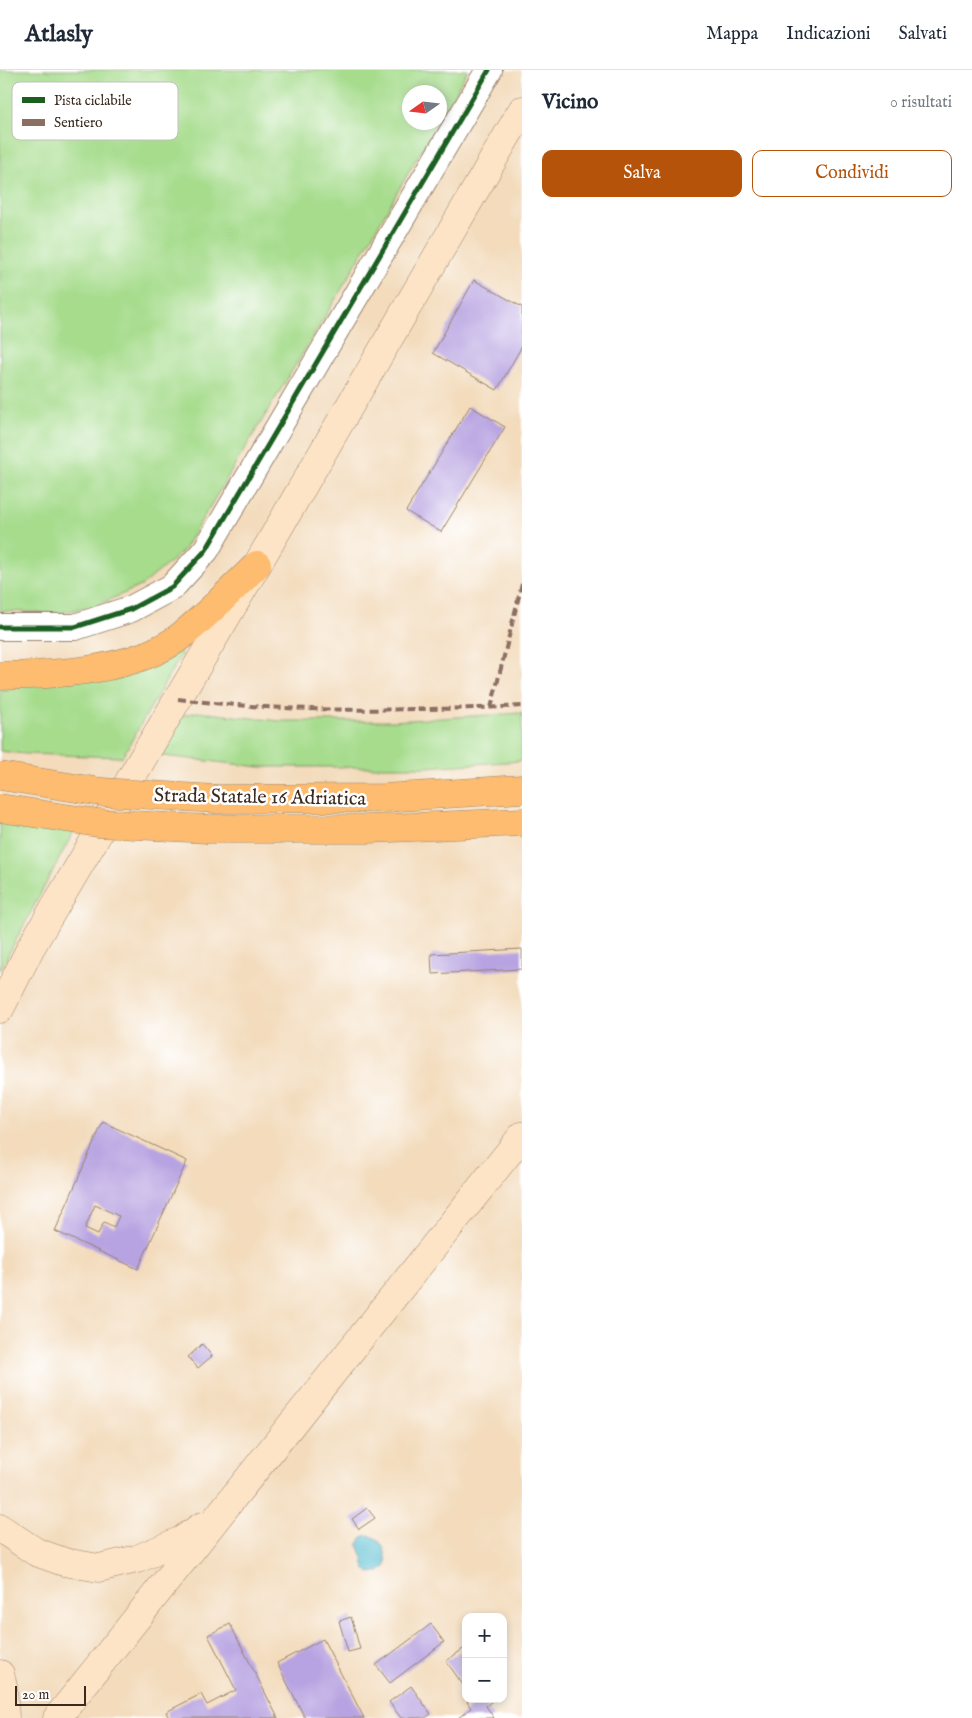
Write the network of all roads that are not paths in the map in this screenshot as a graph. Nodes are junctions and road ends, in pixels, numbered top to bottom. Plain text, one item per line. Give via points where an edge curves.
1 (489, 70) edge
2 (522, 110) edge
3 (258, 565) junction
4 (0, 628) edge
5 (0, 676) edge
6 (0, 776) edge
7 (522, 789) edge
8 (0, 808) edge
9 (522, 822) edge
10 (0, 1009) edge
11 (522, 1136) edge
12 (222, 1513) junction
13 (0, 1528) edge
14 (0, 1674) edge
15 (5, 1718) edge
16 (57, 1718) edge

1 - 4 street via 206,550 172,587 130,608 75,627
2 - 3 main road
3 - 5 highway via 180,637 152,653 120,664 71,673
3 - 10 main road via 31,947
6 - 7 highway, Strada Statale 16 Adriatica, bridge via 101,792 216,799 384,798
8 - 9 highway, Strada Statale 16 Adriatica, bridge via 98,824 208,829 369,830
11 - 12 main road
12 - 13 main road via 182,1540 137,1559 99,1568 64,1562 36,1552
12 - 16 main road
14 - 15 main road

